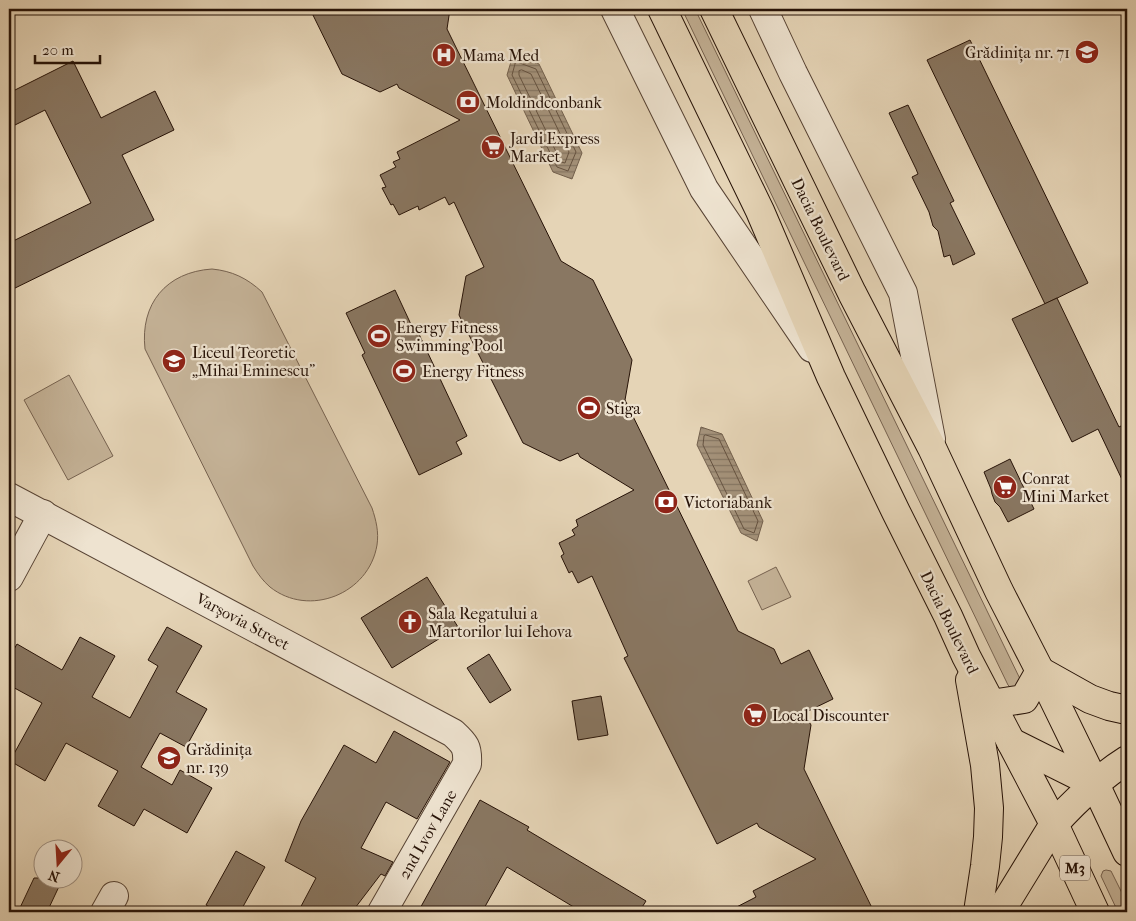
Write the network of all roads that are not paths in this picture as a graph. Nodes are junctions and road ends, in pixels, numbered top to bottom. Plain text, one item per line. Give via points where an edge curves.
1 (615, 9) edge
2 (662, 9) edge
3 (714, 9) edge
4 (763, 9) edge
5 (831, 377) junction
6 (932, 448) junction
7 (9, 497) edge
8 (43, 514) junction
9 (9, 577) edge
10 (966, 656) junction
11 (1040, 672) junction
12 (991, 704) junction
13 (1127, 710) edge
14 (1011, 742) junction
15 (467, 755) joint
16 (1127, 760) edge
17 (1095, 784) junction
18 (1054, 824) junction
19 (1127, 852) edge
20 (382, 912) edge
21 (978, 912) edge
22 (1000, 912) edge
23 (1095, 912) edge

1 - 5 street, Dacia Boulevard via 704,189
2 - 5 main road, Dacia Boulevard via 760,211
3 - 6 main road, Dacia Boulevard via 852,293
4 - 6 street, Dacia Boulevard via 903,293
5 - 10 main road, Dacia Boulevard
6 - 11 main road, Dacia Boulevard
7 - 8 street, Varșovia Street
8 - 9 street
8 - 15 street, Varșovia Street via 453,733 464,743
10 - 12 main road, Dacia Boulevard
10 - 21 main road via 989,808
11 - 12 main road via 1024,699
11 - 13 main road via 1090,699
11 - 17 main road, Dacia Boulevard
12 - 14 main road, Dacia Boulevard
14 - 17 main road
14 - 18 main road, Dacia Boulevard
15 - 20 street, 2nd Lvov Lane via 467,764
16 - 17 main road
17 - 18 main road
17 - 19 main road, Dacia Boulevard
18 - 22 main road
18 - 23 main road, Dacia Boulevard / M3

